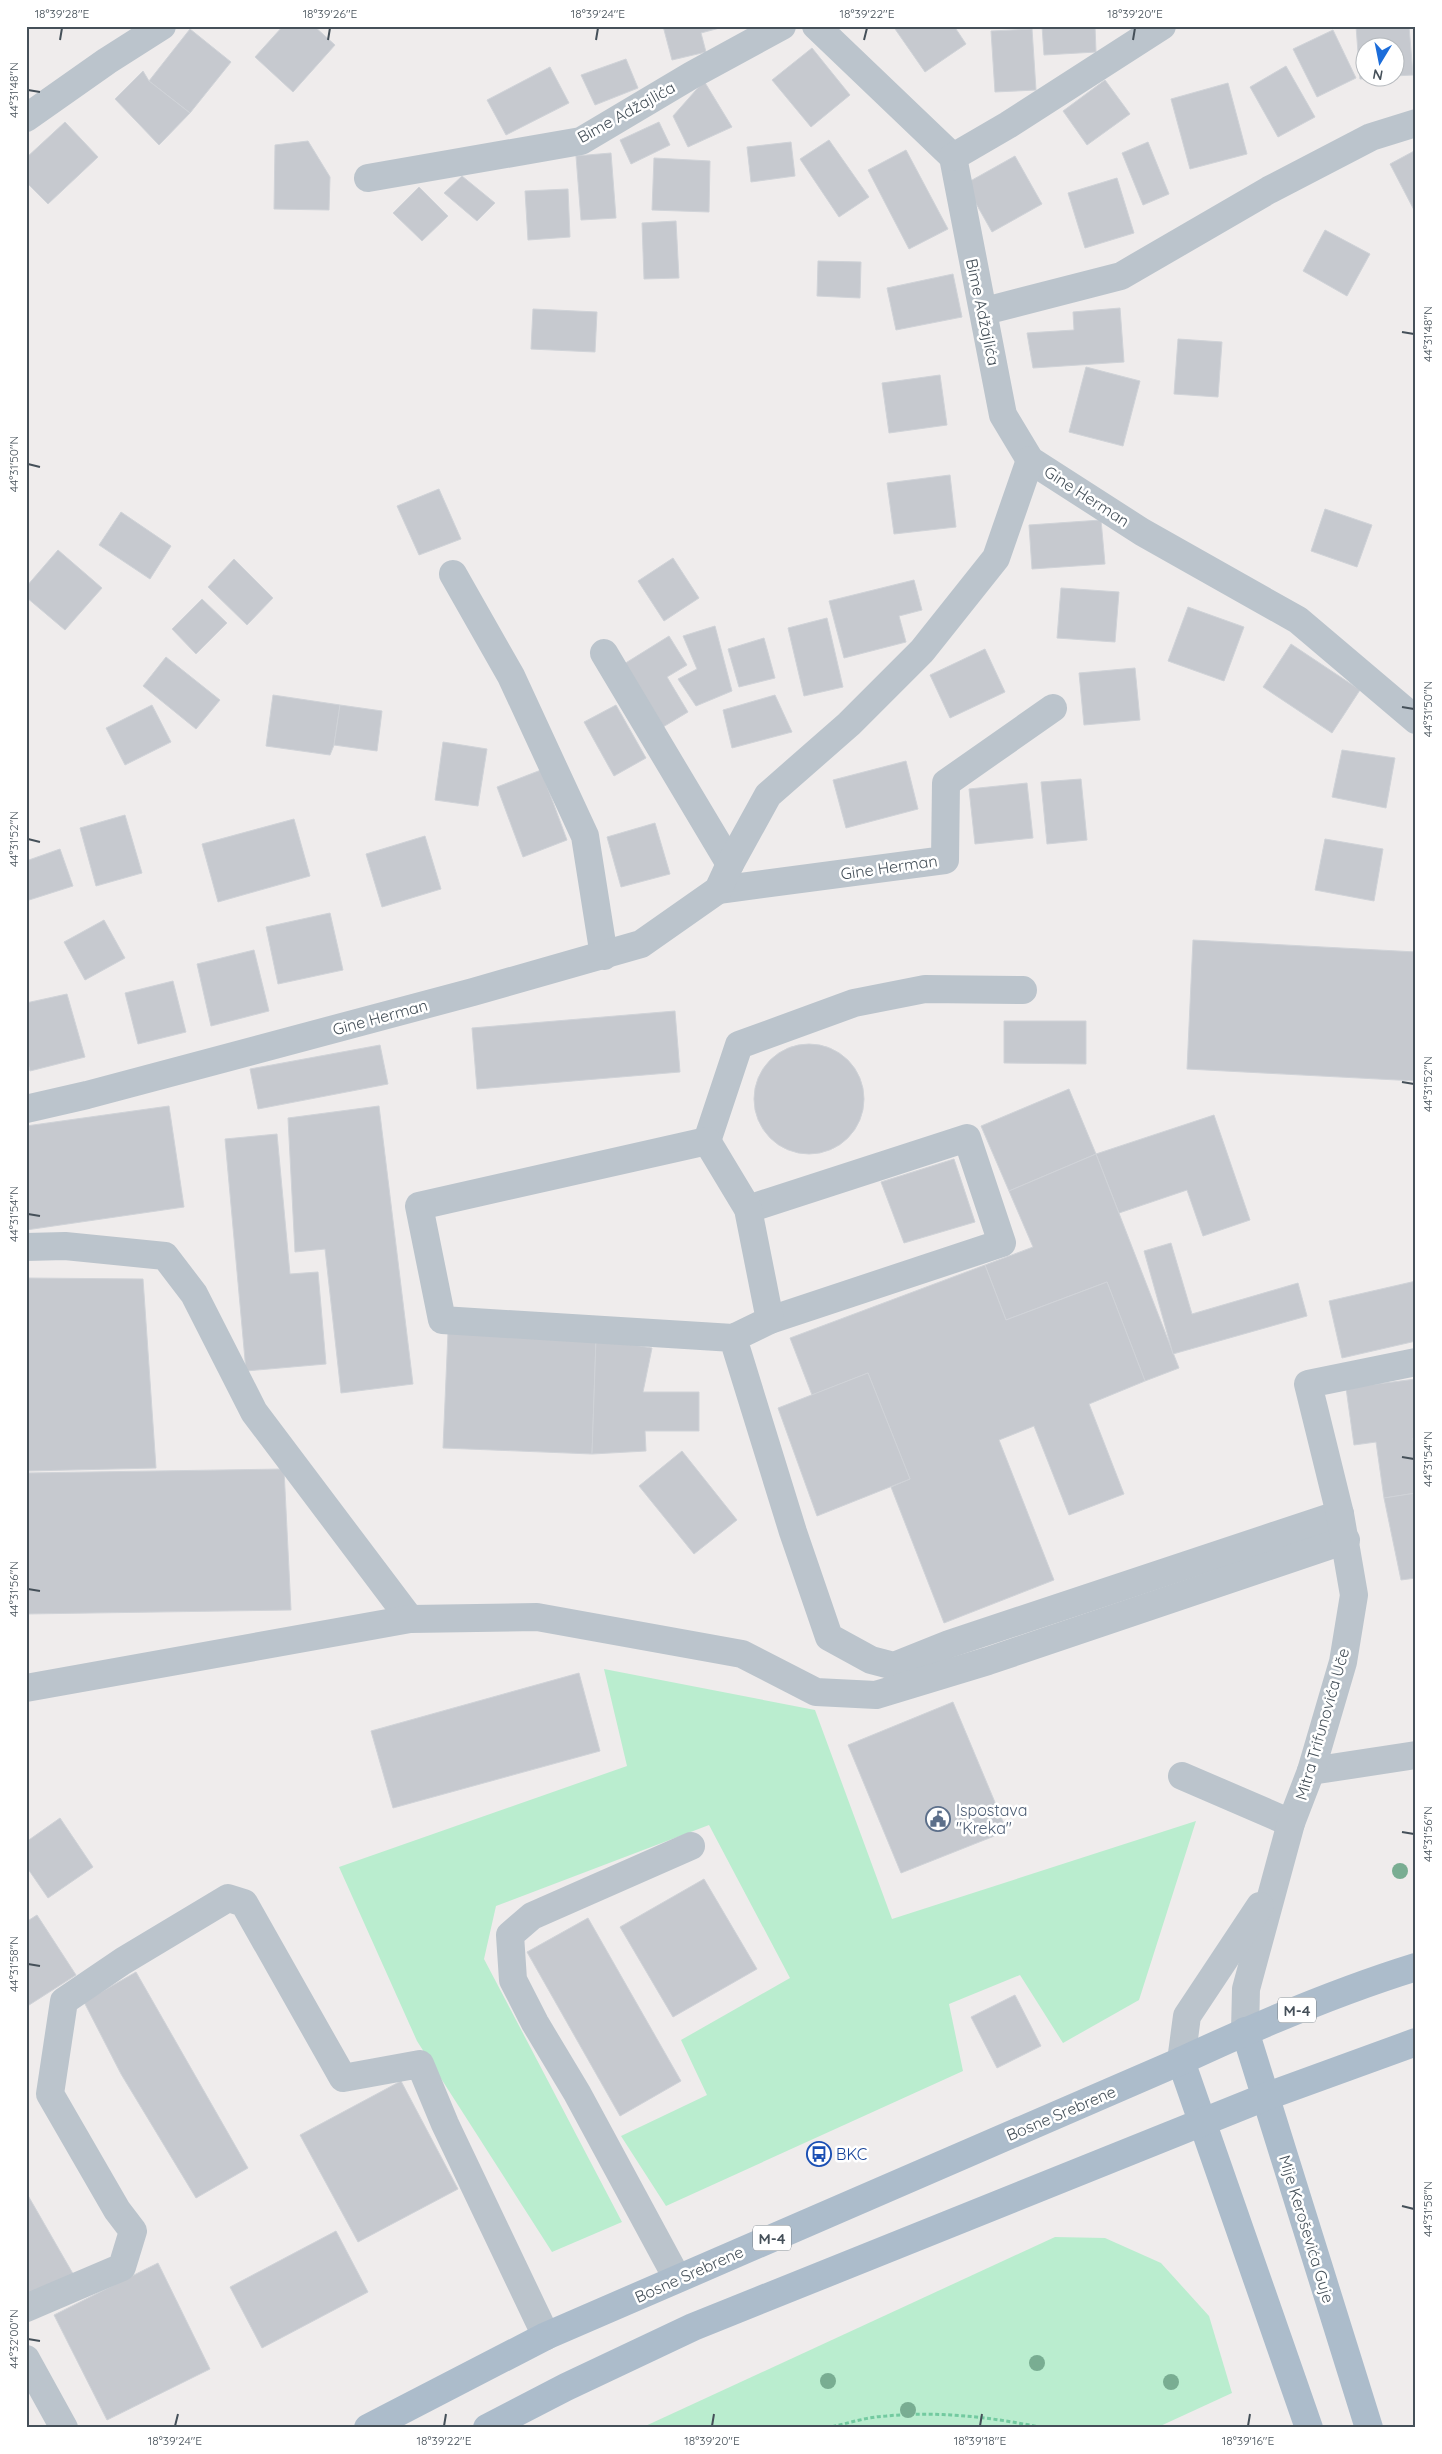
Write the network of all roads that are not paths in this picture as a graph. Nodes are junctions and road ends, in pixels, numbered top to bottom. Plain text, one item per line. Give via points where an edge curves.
1 (162, 26) edge
2 (782, 26) edge
3 (816, 26) edge
4 (1162, 26) edge
5 (26, 118) edge
6 (1416, 123) edge
7 (953, 157) junction
8 (368, 178) dead end
9 (985, 311) junction
10 (1030, 460) junction
11 (453, 574) dead end
12 (604, 654) dead end
13 (1053, 708) dead end
14 (1416, 720) edge
15 (730, 864) junction
16 (718, 890) junction
17 (604, 956) junction
18 (1023, 990) dead end
19 (26, 1109) edge
20 (707, 1141) junction
21 (748, 1208) junction
22 (26, 1247) edge
23 (770, 1320) junction
24 (733, 1338) junction
25 (1416, 1362) edge
26 (1343, 1527) junction
27 (410, 1619) junction
28 (26, 1688) edge
29 (1416, 1755) edge
30 (1311, 1771) junction
31 (1182, 1776) dead end
32 (1291, 1823) junction
33 (691, 1846) dead end
34 (1273, 1886) junction
35 (1416, 1967) edge
36 (1245, 2031) junction
37 (1416, 2042) edge
38 (1182, 2061) junction
39 (1265, 2097) junction
40 (1203, 2124) junction
41 (677, 2278) junction
42 (26, 2308) edge
43 (546, 2336) junction
44 (26, 2359) edge
45 (64, 2428) edge
46 (368, 2428) edge
47 (487, 2428) edge
48 (1309, 2428) edge
49 (1369, 2428) edge

1 - 5 street
2 - 8 street, Bime Adžajlića via 581,141
3 - 7 street
4 - 7 street
6 - 9 street via 1371,137 1269,190 1121,276
7 - 9 street, Bime Adžajlića
9 - 10 street, Bime Adžajlića via 1003,416
10 - 14 street, Gine Herman via 1142,532 1298,620
10 - 15 street, Gine Herman via 996,558 922,652 849,724 768,795
11 - 17 street via 511,676 584,836
12 - 15 street
13 - 16 street, Gine Herman via 946,783 945,860
15 - 16 street, Gine Herman
16 - 17 street, Gine Herman via 641,944
17 - 19 street, Gine Herman
18 - 20 street via 924,989 854,1002 739,1045
20 - 21 street
20 - 24 street via 419,1206 442,1320
21 - 23 street
21 - 23 street via 967,1138 1002,1243
22 - 27 street via 65,1246 165,1256 194,1294 254,1412
23 - 24 street
24 - 26 street via 829,1637 871,1660 894,1666 949,1644
25 - 26 street, Mitra Trifunovića Uče via 1308,1384
26 - 27 street via 988,1661 876,1695 816,1692 742,1654 537,1617
26 - 30 street, Mitra Trifunovića Uče via 1354,1595 1343,1662
27 - 28 street
29 - 30 street
30 - 32 street, Mitra Trifunovića Uče
31 - 32 street
32 - 34 street, Mitra Trifunovića Uče
33 - 41 street via 532,1916 510,1935 513,1980
34 - 36 street, Mitra Trifunovića Uče via 1246,1989
34 - 38 street via 1187,2016
35 - 36 main road, M-4 via 1350,1988
36 - 38 main road, M-4
36 - 39 main road, Mije Keroševića Guje
37 - 39 main road
38 - 40 main road
38 - 41 main road, Bosne Srebrene / M-4
39 - 40 main road
39 - 49 main road, Mije Keroševića Guje
40 - 47 main road via 693,2327
40 - 48 main road
41 - 43 main road, Bosne Srebrene / M-4
42 - 43 street via 122,2267 133,2231 117,2210 50,2094 64,2001 228,1898 244,1903 343,2078 420,2064 445,2124
43 - 46 main road, Bosne Srebrene / M-4
44 - 45 street

